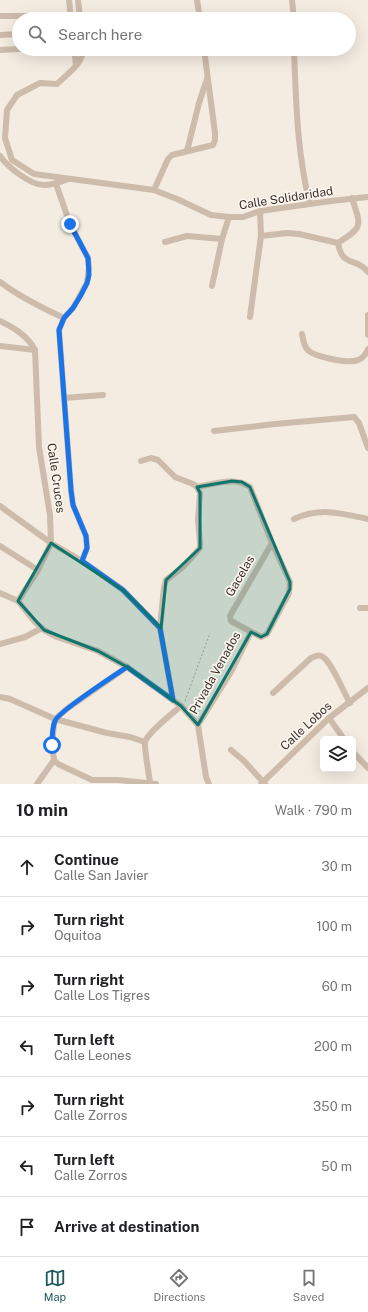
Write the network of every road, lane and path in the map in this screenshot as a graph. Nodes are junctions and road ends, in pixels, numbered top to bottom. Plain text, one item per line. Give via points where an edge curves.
1 (69, 0) edge
2 (78, 0) edge
3 (197, 0) edge
4 (292, 0) edge
5 (70, 12) edge
6 (79, 12) edge
7 (199, 12) edge
8 (293, 12) edge
9 (0, 16) edge
10 (12, 16) edge
11 (12, 34) edge
12 (0, 35) edge
13 (12, 49) edge
14 (0, 50) edge
15 (75, 56) edge
16 (82, 56) edge
17 (205, 56) edge
18 (294, 56) edge
19 (76, 65) junction
20 (208, 78) junction
21 (187, 151) junction
22 (0, 156) edge
23 (70, 179) junction
24 (56, 184) junction
25 (154, 190) junction
26 (368, 197) edge
27 (352, 198) junction
28 (310, 204) junction
29 (260, 211) junction
30 (229, 217) junction
31 (260, 236) junction
32 (222, 239) junction
33 (164, 242) dead end
34 (338, 243) junction
35 (368, 272) edge
36 (0, 282) edge
37 (212, 286) dead end
38 (368, 315) edge
39 (250, 317) dead end
40 (64, 318) junction
41 (0, 321) edge
42 (302, 334) dead end
43 (368, 335) edge
44 (0, 346) edge
45 (368, 349) edge
46 (35, 350) junction
47 (103, 395) dead end
48 (64, 398) junction
49 (214, 432) dead end
50 (368, 448) edge
51 (141, 461) dead end
52 (197, 487) junction
53 (0, 506) edge
54 (294, 519) dead end
55 (368, 519) edge
56 (272, 542) junction
57 (51, 543) junction
58 (0, 546) edge
59 (82, 561) junction
60 (38, 570) junction
61 (0, 593) edge
62 (18, 601) junction
63 (360, 608) dead end
64 (368, 608) edge
65 (42, 628) junction
66 (160, 628) junction
67 (251, 632) junction
68 (210, 633) dead end
69 (0, 644) edge
70 (127, 667) junction
71 (368, 688) edge
72 (273, 693) dead end
73 (0, 697) edge
74 (173, 700) junction
75 (350, 703) junction
76 (181, 706) junction
77 (329, 718) junction
78 (55, 719) junction
79 (198, 725) junction
80 (342, 736) edge
81 (145, 742) junction
82 (231, 750) dead end
83 (356, 755) edge
84 (54, 760) junction
85 (368, 768) edge
86 (91, 782) edge
87 (153, 783) edge
88 (263, 783) edge
89 (37, 784) edge
90 (209, 784) edge

1 - 5 street
2 - 6 street
3 - 7 street
4 - 8 street
9 - 10 street
11 - 12 street
13 - 14 street
15 - 19 street
16 - 19 street
17 - 20 street
18 - 28 street via 300,147
19 - 23 street, Calle Solidaridad via 57,84 40,83 18,95 7,110 5,138 12,160 29,171
20 - 21 street
20 - 21 street via 215,140 213,145
21 - 25 street via 172,155 168,159
22 - 24 street via 7,166 33,182 42,185
23 - 24 street
23 - 25 street, Calle Solidaridad
24 - 40 street via 70,224 88,258 89,267 87,283 73,308
25 - 30 street, Calle Solidaridad via 211,215
26 - 27 street, Calle Solidaridad
27 - 28 street, Calle Solidaridad
27 - 34 street via 359,222 358,228
28 - 29 street, Calle Solidaridad
29 - 30 street, Calle Solidaridad via 243,217
29 - 31 street
30 - 32 street
31 - 34 street via 287,233
31 - 39 street
32 - 33 street via 187,236
32 - 37 street
34 - 35 street via 342,256
36 - 40 street
38 - 43 street
40 - 48 street via 59,330
41 - 46 street via 16,329
42 - 45 street via 306,349 310,352 346,362 358,360
44 - 46 street
46 - 57 street, Calle Cruces via 39,447 50,515
47 - 48 street
48 - 59 street via 73,505 87,542
49 - 50 street via 354,417 359,423
51 - 52 street via 151,458 158,460 175,477
52 - 56 street via 232,481 242,482 250,487
52 - 66 street via 200,493 200,548 184,567 166,580
53 - 57 street
54 - 55 street via 305,514 338,512
56 - 67 street, Gacelas via 230,616 231,621
56 - 67 street via 290,582 290,589 267,634 261,637
57 - 59 street
57 - 60 street, Calle Cruces
58 - 60 street
59 - 66 street via 123,590
60 - 62 street, Calle Cruces
61 - 62 street
62 - 65 street
63 - 64 street
65 - 69 street via 25,638
65 - 70 street via 57,637 98,651
66 - 74 street
67 - 79 street, Privada Venados via 231,672
68 - 76 path via 186,700
70 - 74 street
70 - 78 street
71 - 75 street, Calle Lobos
72 - 75 street via 311,658 318,655 329,663
73 - 78 street
74 - 76 street
75 - 77 street, Calle Lobos
76 - 79 street
76 - 81 street via 159,725
77 - 80 street
77 - 88 street, Calle Lobos
78 - 81 street
78 - 84 street via 52,731
79 - 90 street
81 - 87 street
82 - 88 street
83 - 85 street
84 - 86 street
84 - 89 street
86 - 87 street via 118,780

